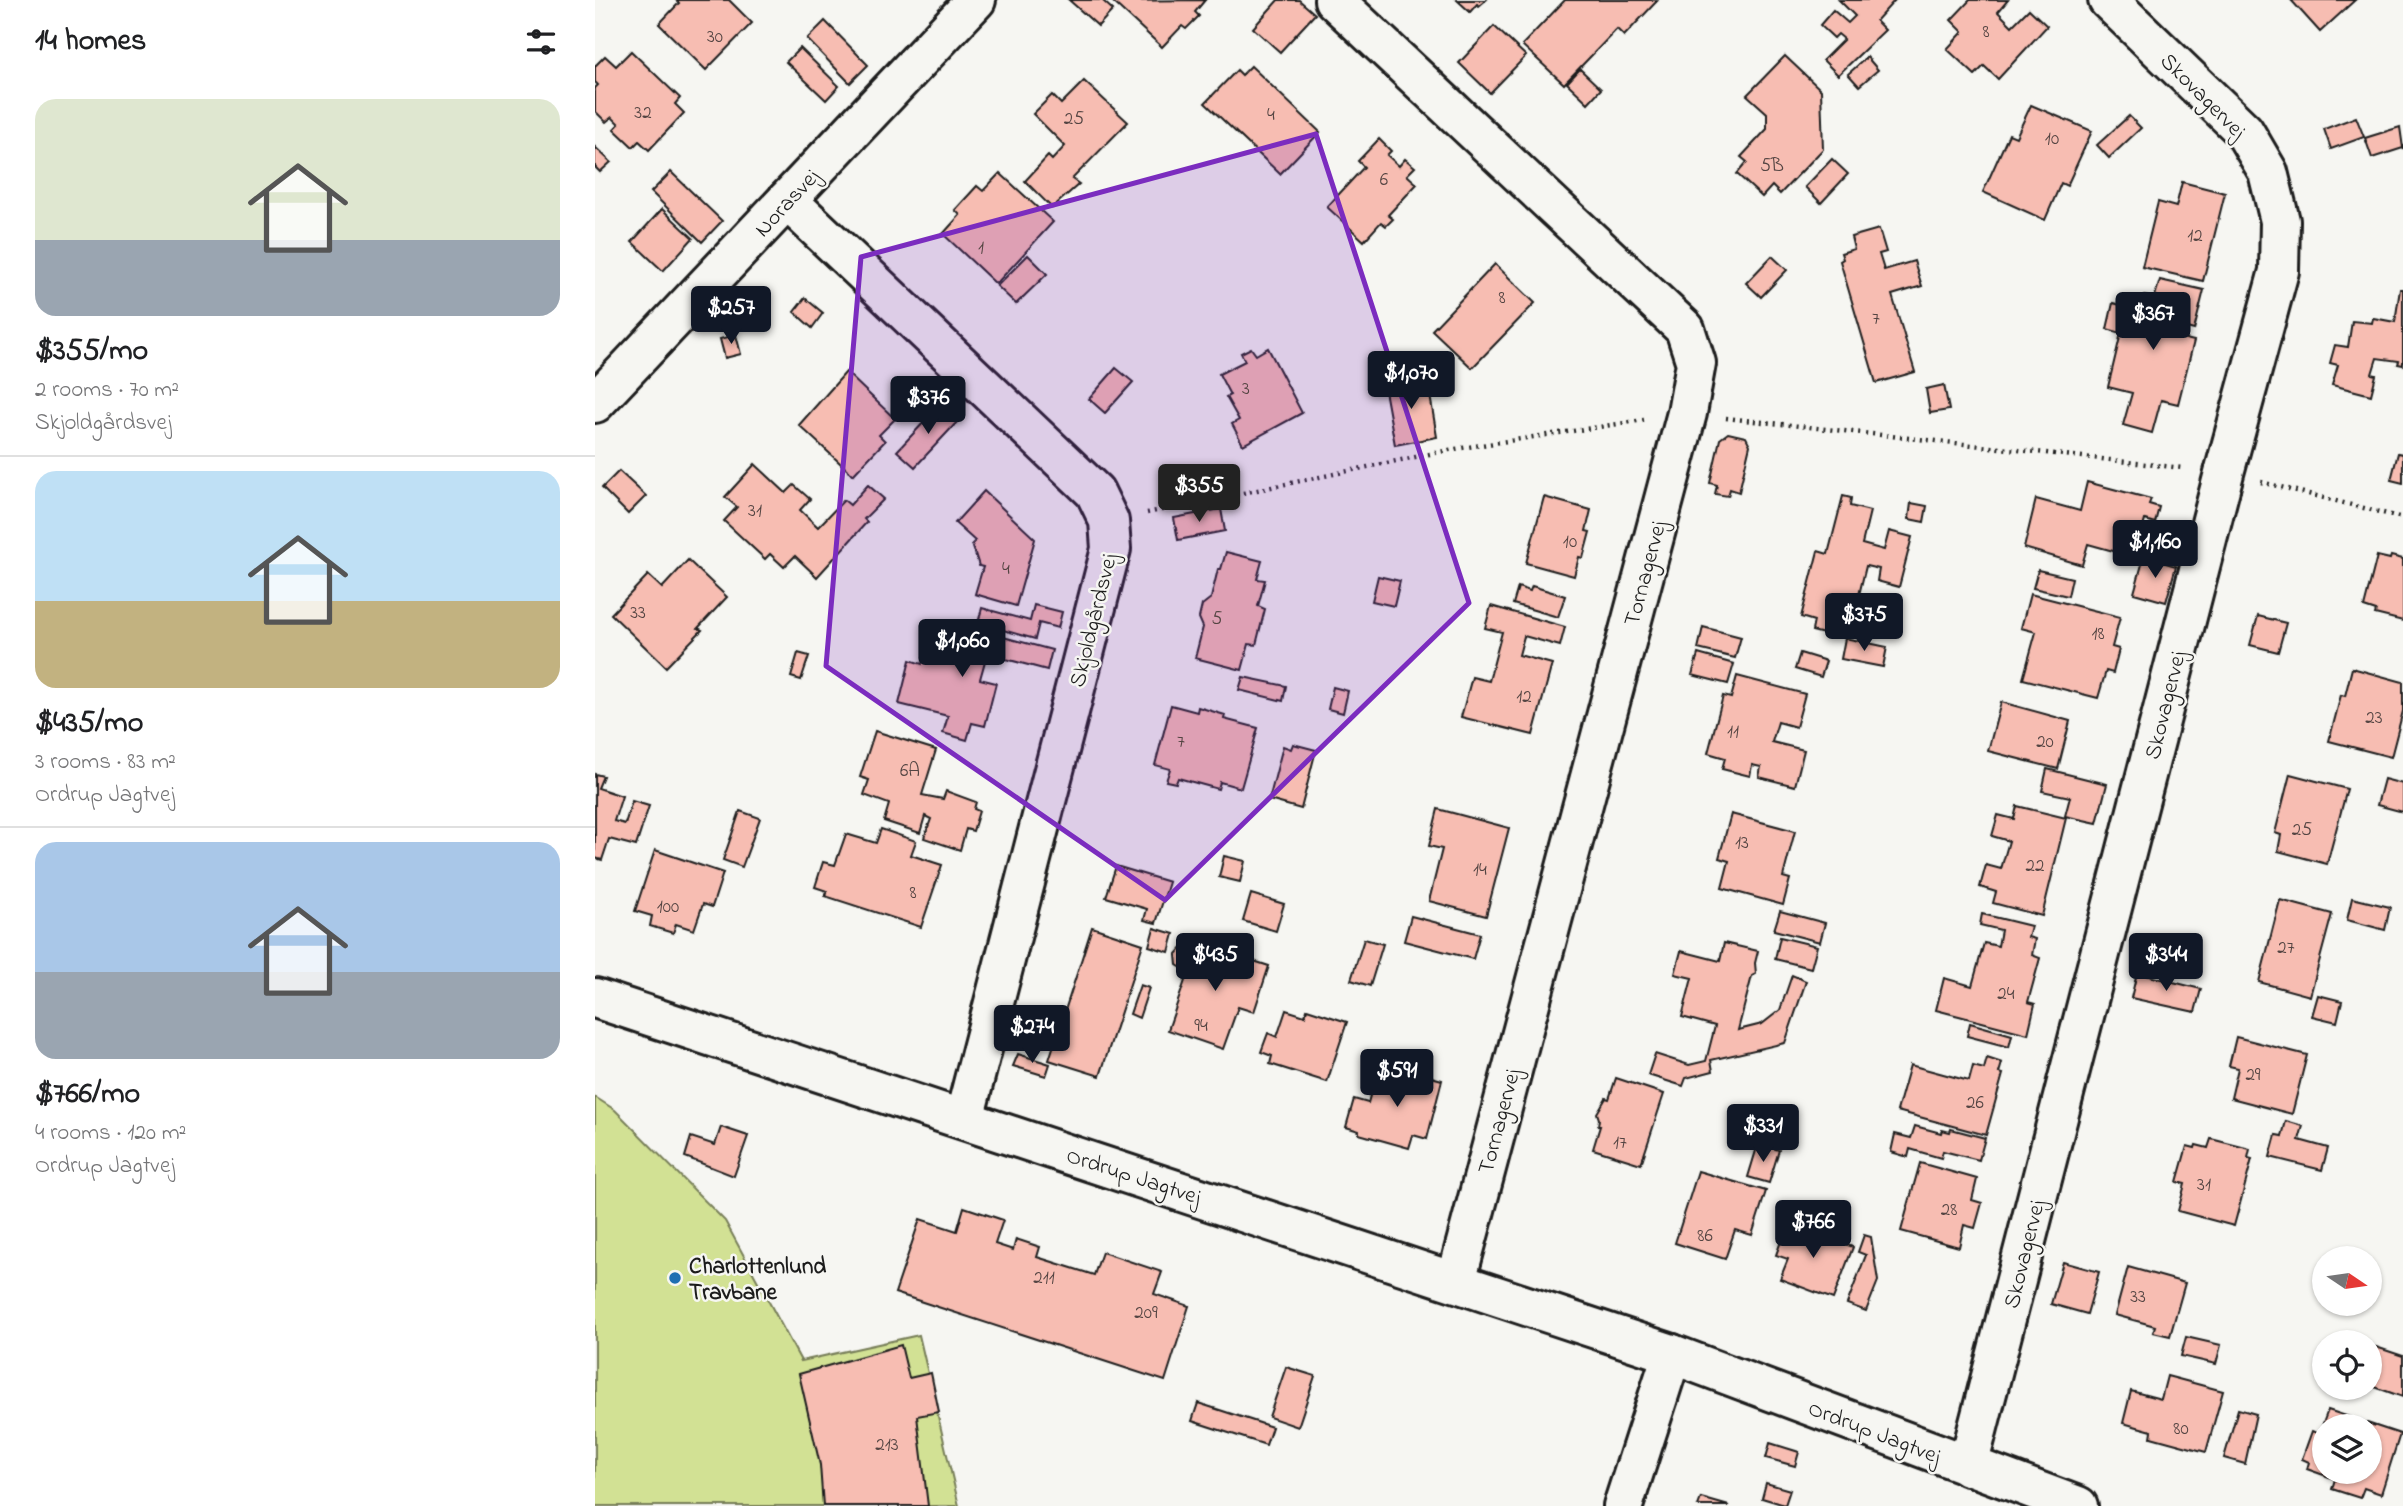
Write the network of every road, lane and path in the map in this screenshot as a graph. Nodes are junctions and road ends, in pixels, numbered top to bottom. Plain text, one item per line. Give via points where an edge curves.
1 (976, 0) edge
2 (1334, 0) edge
3 (2108, 0) edge
4 (787, 200) junction
5 (595, 403) edge
6 (1687, 413) junction
7 (2224, 473) junction
8 (2403, 518) edge
9 (1109, 521) junction
10 (595, 998) edge
11 (964, 1119) junction
12 (1455, 1281) junction
13 (1672, 1353) junction
14 (1968, 1466) junction
15 (1623, 1506) edge
16 (2078, 1506) edge

1 - 4 street, Norasvej
2 - 6 street, Tornagervej via 1685,329 1696,363
3 - 7 street, Skovagervej via 2244,131 2268,172 2280,221 2279,271
4 - 5 street, Norasvej
4 - 9 street, Skjoldgårdsvej via 1095,492
6 - 7 path
6 - 9 path via 1449,450
6 - 12 street, Tornagervej
7 - 8 path
7 - 14 street, Skovagervej
9 - 11 street, Skjoldgårdsvej via 1111,549
10 - 11 street, Ordrup Jagtvej
11 - 12 street, Ordrup Jagtvej
12 - 13 street, Ordrup Jagtvej
13 - 14 street, Ordrup Jagtvej
13 - 15 street
14 - 16 street, Ordrup Jagtvej

